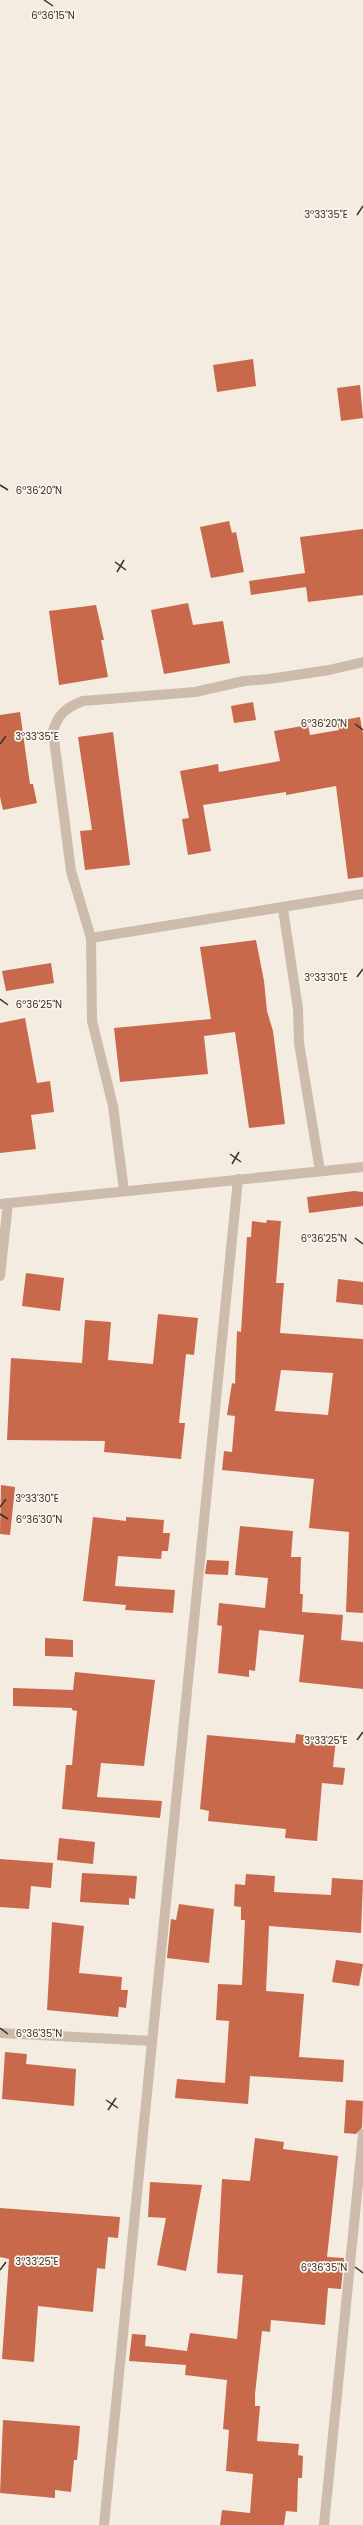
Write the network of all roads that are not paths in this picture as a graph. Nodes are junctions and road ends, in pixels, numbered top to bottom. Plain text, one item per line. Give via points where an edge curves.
1 (363, 662) edge
2 (363, 894) edge
3 (283, 909) junction
4 (90, 938) junction
5 (363, 1167) edge
6 (320, 1171) junction
7 (238, 1179) junction
8 (124, 1191) junction
9 (4, 1203) edge
10 (0, 1276) edge
11 (0, 2033) edge
12 (152, 2041) junction
13 (363, 2134) edge
14 (104, 2525) edge
15 (324, 2525) edge

1 - 4 street via 329,670 244,680 195,692 83,701 62,712 53,731 71,871
2 - 3 street
3 - 4 street
3 - 6 street via 298,1009 299,1043
4 - 8 street via 92,1021 113,1106
5 - 6 street
6 - 7 street
7 - 8 street
7 - 12 street
8 - 9 street
9 - 10 street
11 - 12 street
12 - 14 street
13 - 15 street

